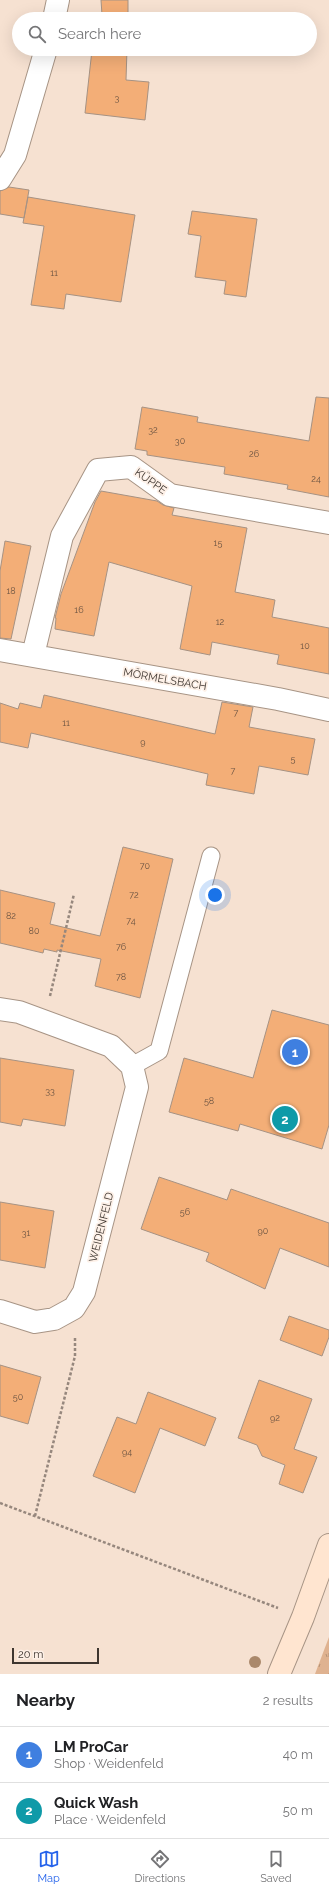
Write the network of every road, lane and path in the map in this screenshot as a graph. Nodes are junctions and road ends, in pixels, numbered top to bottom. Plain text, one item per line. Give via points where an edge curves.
1 (58, 0) edge
2 (55, 12) edge
3 (44, 56) edge
4 (0, 179) edge
5 (329, 522) edge
6 (0, 650) edge
7 (33, 655) junction
8 (329, 710) edge
9 (211, 856) dead end
10 (74, 894) dead end
11 (0, 1009) edge
12 (41, 1020) junction
13 (132, 1066) junction
14 (74, 1308) junction
15 (0, 1311) edge
16 (0, 1503) edge
17 (35, 1516) junction
18 (329, 1545) edge
19 (303, 1617) junction
20 (279, 1674) edge

1 - 2 street
3 - 4 street via 15,155
5 - 7 street, KÜPPE via 170,494 131,467 98,470 62,536
6 - 7 street, MÖRMELSBACH
7 - 8 street, MÖRMELSBACH
9 - 13 lane via 159,1051
10 - 12 path via 49,1000
11 - 12 street via 19,1012
12 - 13 street via 111,1046
13 - 14 street, WEIDENFELD via 137,1087 84,1292
14 - 15 street via 54,1319 35,1322
14 - 17 path via 75,1356
16 - 17 path
17 - 19 path
18 - 19 main road
19 - 20 main road

